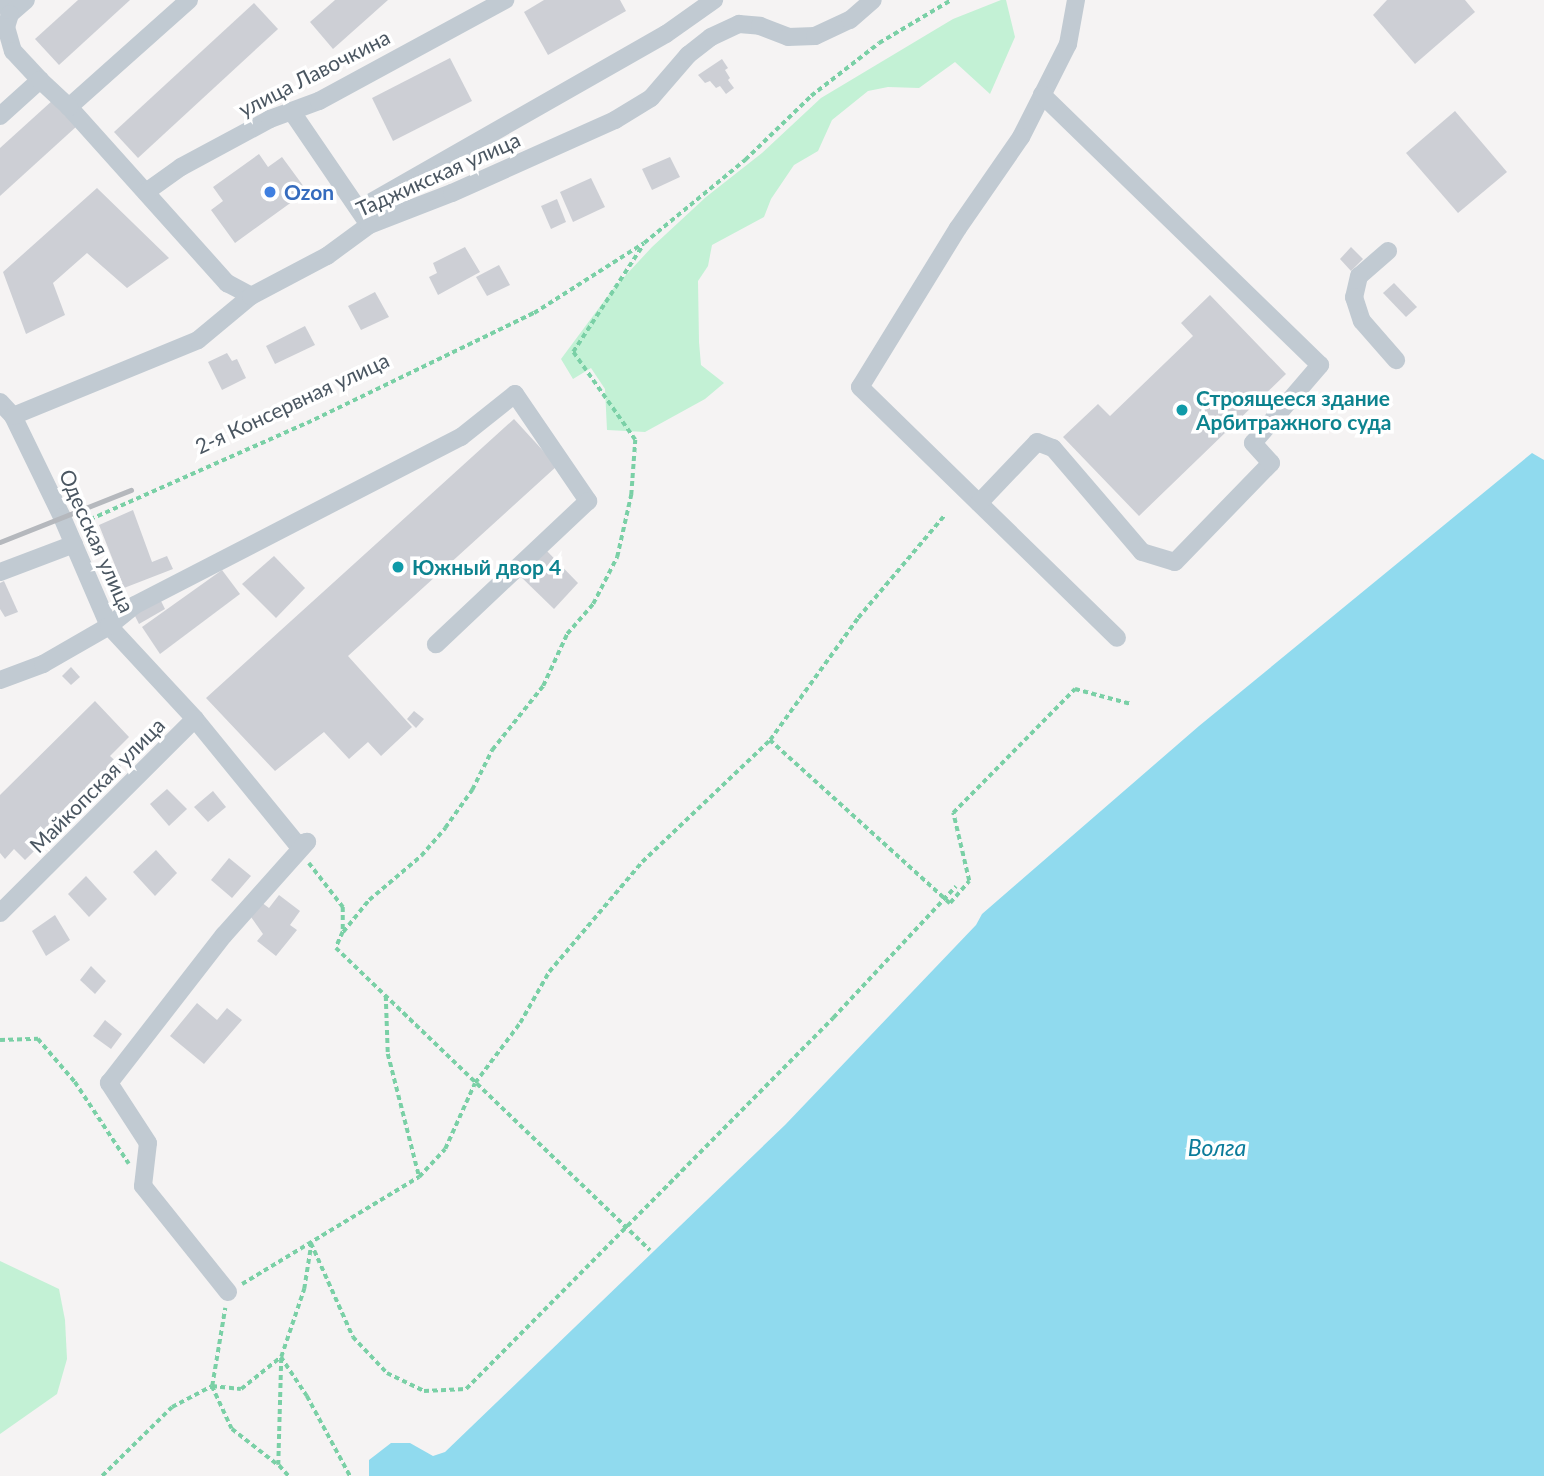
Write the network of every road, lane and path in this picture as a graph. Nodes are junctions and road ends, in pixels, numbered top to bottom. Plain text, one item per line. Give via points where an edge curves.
1 (26, 0) edge
2 (189, 0) edge
3 (505, 0) edge
4 (714, 0) edge
5 (873, 0) edge
6 (951, 0) edge
7 (1076, 0) edge
8 (7, 7) edge
9 (40, 80) junction
10 (1042, 94) junction
11 (69, 107) junction
12 (292, 112) junction
13 (0, 116) edge
14 (146, 192) junction
15 (359, 209) junction
16 (369, 225) junction
17 (644, 243) junction
18 (1388, 251) dead end
19 (251, 296) junction
20 (1396, 360) dead end
21 (0, 402) edge
22 (13, 416) junction
23 (979, 503) junction
24 (944, 516) dead end
25 (71, 537) junction
26 (0, 572) edge
27 (109, 626) junction
28 (1117, 638) dead end
29 (436, 643) dead end
30 (0, 680) edge
31 (1131, 704) dead end
32 (195, 719) junction
33 (770, 740) junction
34 (299, 850) junction
35 (956, 886) dead end
36 (0, 913) edge
37 (343, 932) junction
38 (386, 996) junction
39 (0, 1040) edge
40 (419, 1177) junction
41 (144, 1186) junction
42 (628, 1228) junction
43 (312, 1243) junction
44 (650, 1250) dead end
45 (228, 1292) junction
46 (281, 1357) junction
47 (212, 1386) junction
48 (278, 1465) junction
49 (102, 1476) edge
50 (288, 1476) edge
51 (350, 1476) edge

1 - 8 street
2 - 11 street
3 - 12 street, улица Лавочкина
4 - 15 street via 666,34
5 - 16 street, Таджикская улица via 850,20 815,36 788,37 739,24 711,37 688,55 651,98 615,120
6 - 17 path via 879,43 811,96 745,160
7 - 10 street via 1068,44
8 - 9 street via 6,27 13,51
9 - 11 street
9 - 13 street
10 - 23 street via 1021,137 958,228 860,387
10 - 23 street via 1320,365 1253,443 1271,463 1175,562 1142,552 1053,448 1037,442
11 - 14 street
12 - 14 street, улица Лавочкина via 181,167
12 - 15 street
14 - 19 street via 227,283
15 - 16 street
16 - 19 street, Таджикская улица via 327,256
17 - 25 path, 2-я Консервная улица via 534,313
17 - 37 path via 573,352 635,440 631,495 617,557 593,604 567,634 543,686 492,750 472,790 445,828 421,856 369,900
18 - 20 street via 1359,276 1354,297 1362,321
19 - 22 street, Таджикская улица via 198,340
21 - 22 street, Одесская улица
22 - 25 street, Одесская улица
23 - 28 street
24 - 33 path via 858,618
25 - 26 street
25 - 27 street, Одесская улица
27 - 29 street via 135,605 461,437 515,394 588,501
27 - 30 street via 43,664
27 - 32 street, Одесская улица
31 - 33 path via 1075,690 953,813 970,881 950,903
32 - 34 street, Одесская улица via 297,844 307,842
32 - 36 street, Майкопская улица
33 - 40 path via 642,862 549,972 520,1023 475,1083 445,1149
34 - 37 path via 343,907
34 - 41 street via 225,935 109,1083 148,1143
35 - 42 path
37 - 38 path via 336,948
38 - 40 path via 388,1054
38 - 42 path
39 - 41 path via 38,1039 75,1082
40 - 43 path
41 - 45 street
42 - 43 path via 466,1389 424,1391 387,1373 353,1337
42 - 44 path
43 - 45 path
43 - 46 path via 304,1289
45 - 47 path
46 - 47 path via 241,1389
46 - 48 path
46 - 51 path
47 - 48 path via 232,1429
47 - 49 path via 172,1406
48 - 50 path

